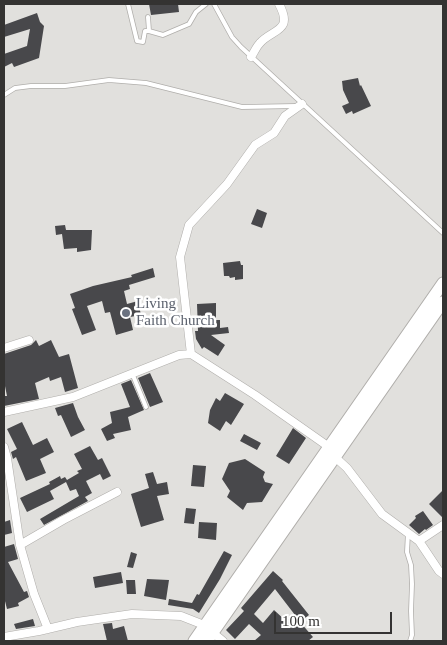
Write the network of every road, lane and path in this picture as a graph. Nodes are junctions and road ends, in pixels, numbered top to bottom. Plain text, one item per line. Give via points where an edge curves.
1 (128, 4) edge
2 (206, 4) edge
3 (214, 4) edge
4 (279, 4) edge
5 (148, 17) dead end
6 (149, 31) junction
7 (251, 57) junction
8 (4, 94) edge
9 (302, 104) junction
10 (443, 233) edge
11 (443, 283) edge
12 (443, 302) edge
13 (29, 340) dead end
14 (4, 348) edge
15 (191, 354) junction
16 (132, 373) junction
17 (146, 407) dead end
18 (4, 412) edge
19 (4, 447) edge
20 (329, 447) junction
21 (336, 458) junction
22 (117, 492) dead end
23 (443, 525) edge
24 (408, 533) junction
25 (419, 541) junction
26 (20, 546) junction
27 (443, 574) edge
28 (48, 629) junction
29 (208, 633) edge
30 (4, 637) edge
31 (194, 641) edge
32 (223, 641) edge
33 (410, 641) edge

1 - 6 lane via 137,41 142,42 144,31
2 - 6 lane via 189,24 163,35
3 - 7 lane via 232,37
4 - 7 street via 284,21 279,31 266,37
5 - 6 lane
7 - 9 lane
8 - 9 lane via 15,88 109,80 146,83 242,108
9 - 10 lane
9 - 15 street via 285,116 274,133 255,145 227,184 190,225 180,257
11 - 20 main road
12 - 21 main road
13 - 14 street
15 - 16 street via 179,355
15 - 20 street
16 - 17 lane
16 - 18 street via 73,397
19 - 26 street
20 - 21 street
20 - 29 main road
21 - 24 street via 382,514
21 - 29 main road
22 - 26 street
23 - 25 street
24 - 25 street
24 - 33 lane via 406,552 411,565 412,584
25 - 27 street
26 - 28 street
28 - 29 street via 132,614 181,616
28 - 30 street
29 - 31 main road
29 - 32 street

